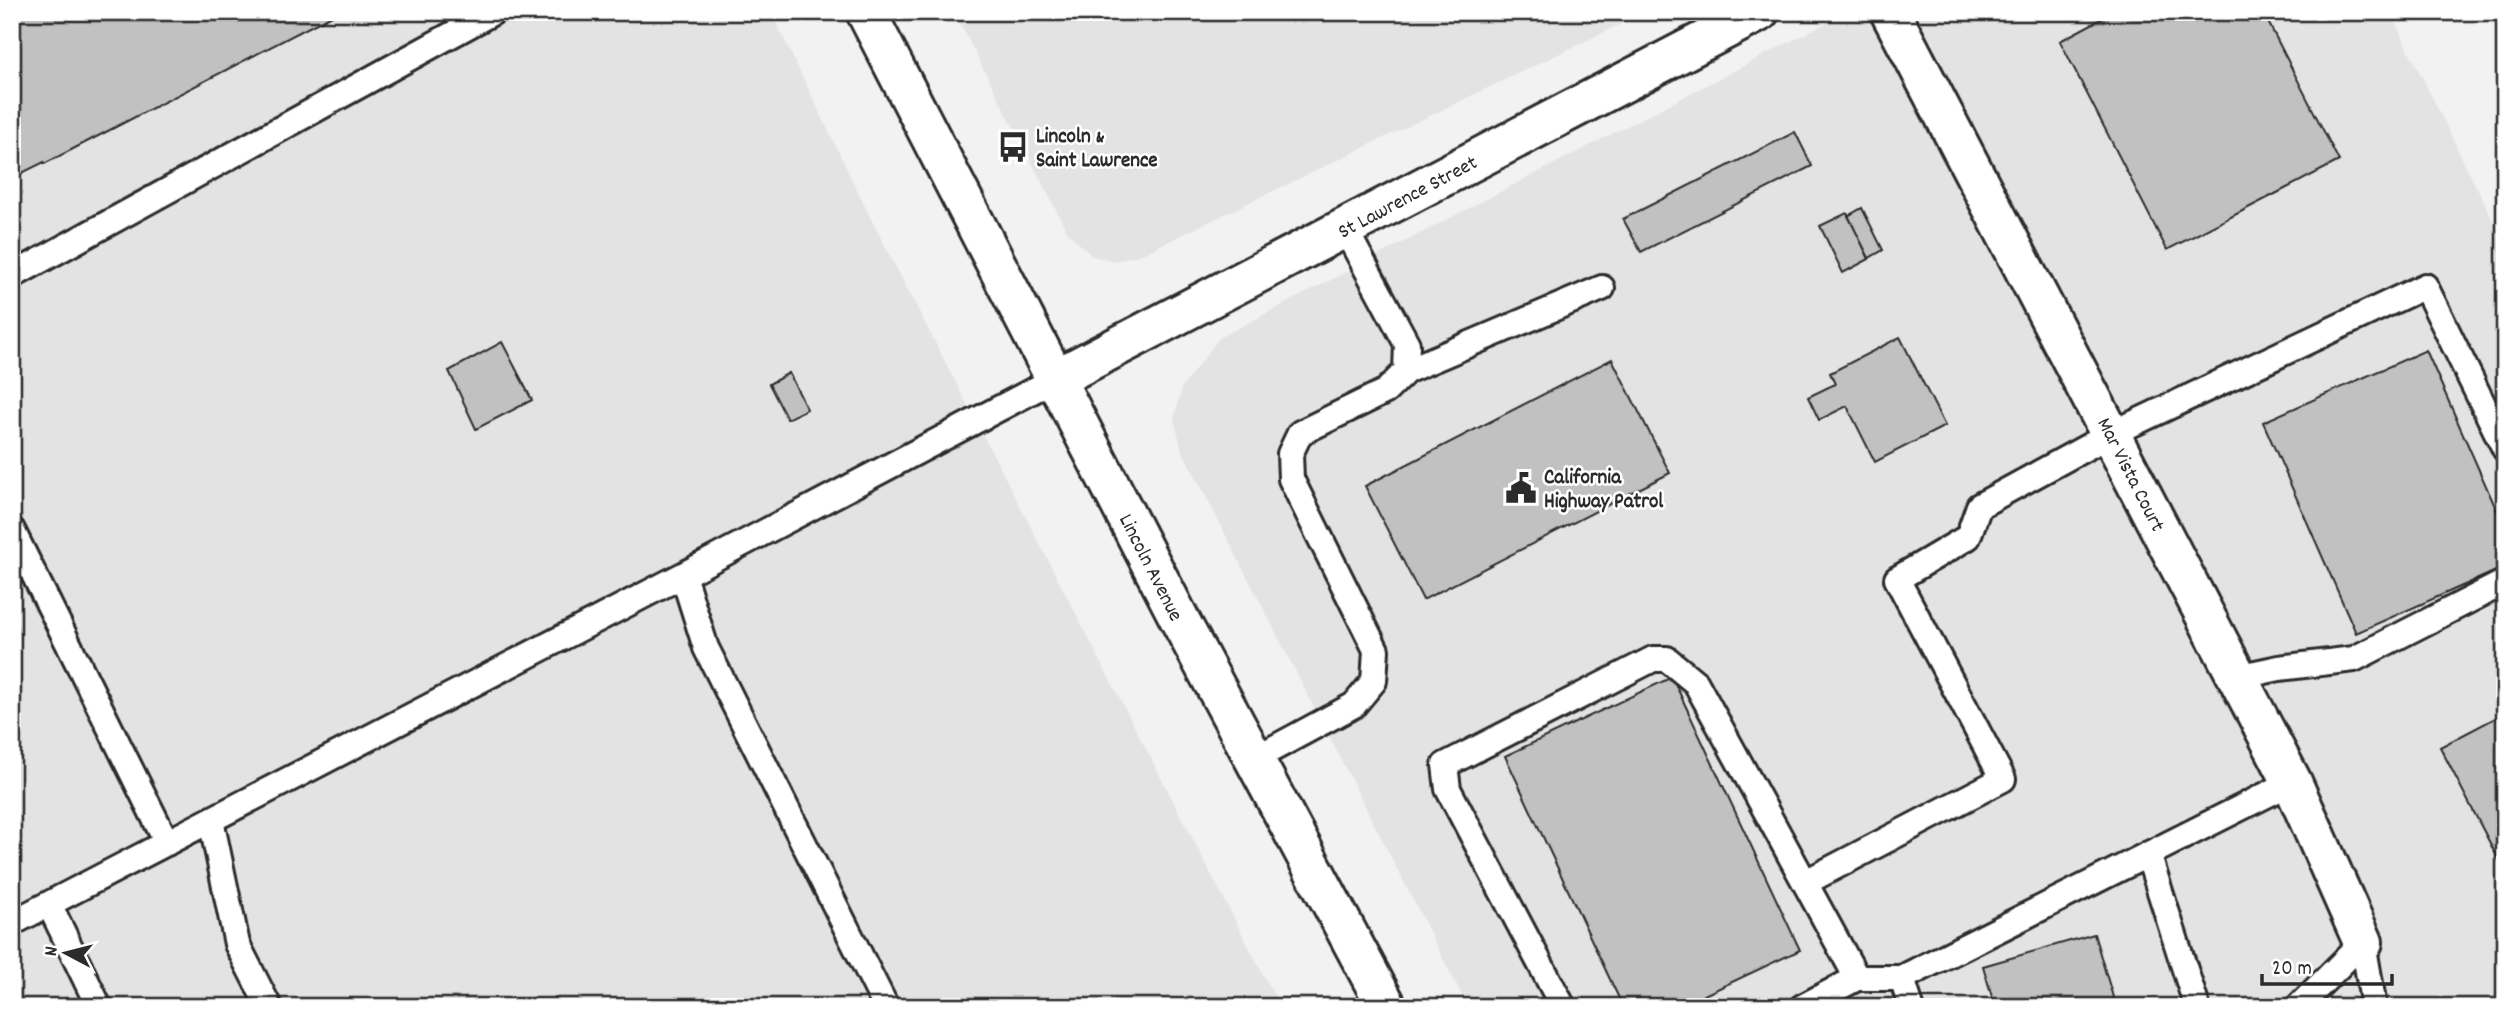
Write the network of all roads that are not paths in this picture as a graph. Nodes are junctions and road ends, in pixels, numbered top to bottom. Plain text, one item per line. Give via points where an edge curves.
1 (494, 12) edge
2 (866, 12) edge
3 (1759, 12) edge
4 (1890, 12) edge
5 (1345, 229) junction
6 (12, 276) edge
7 (1602, 288) dead end
8 (1406, 371) junction
9 (1055, 379) junction
10 (2111, 434) junction
11 (2505, 449) edge
12 (12, 530) edge
13 (683, 575) junction
14 (2505, 582) edge
15 (2237, 677) junction
16 (1254, 759) junction
17 (2292, 782) junction
18 (211, 820) junction
19 (167, 843) junction
20 (2148, 854) junction
21 (1806, 882) junction
22 (49, 904) junction
23 (12, 923) edge
24 (2363, 942) junction
25 (1857, 978) junction
26 (1902, 978) junction
27 (99, 1007) edge
28 (269, 1007) edge
29 (886, 1007) edge
30 (1387, 1007) edge
31 (1563, 1007) edge
32 (1802, 1007) edge
33 (1911, 1007) edge
34 (2197, 1007) edge
35 (2298, 1007) edge
36 (2374, 1007) edge

1 - 6 lane
2 - 9 street, Lincoln Avenue
3 - 5 street, St Lawrence Street
4 - 10 street, Mar Vista Court
5 - 8 lane via 1407,344
5 - 9 street, St Lawrence Street
7 - 8 lane
8 - 16 lane via 1386,391 1300,432 1290,454 1291,480 1376,650 1374,681 1354,705
9 - 13 lane
9 - 16 street, Lincoln Avenue
10 - 11 lane via 2425,286
10 - 15 street, Mar Vista Court
10 - 21 lane via 1979,506 1968,537 1897,579 2003,779
12 - 19 lane
13 - 18 lane
13 - 29 lane via 706,648
14 - 15 lane via 2354,659
15 - 17 street, Mar Vista Court
16 - 30 street, Lincoln Avenue
17 - 20 lane
17 - 24 street, Mar Vista Court
18 - 19 lane
18 - 28 lane via 237,944
19 - 22 lane
20 - 26 lane
20 - 34 lane
21 - 25 lane
21 - 31 lane via 1696,683 1667,659 1653,659 1470,752 1445,765 1448,789
22 - 23 lane
22 - 27 lane
24 - 35 lane
24 - 36 lane
25 - 26 lane
25 - 32 lane
26 - 33 lane

